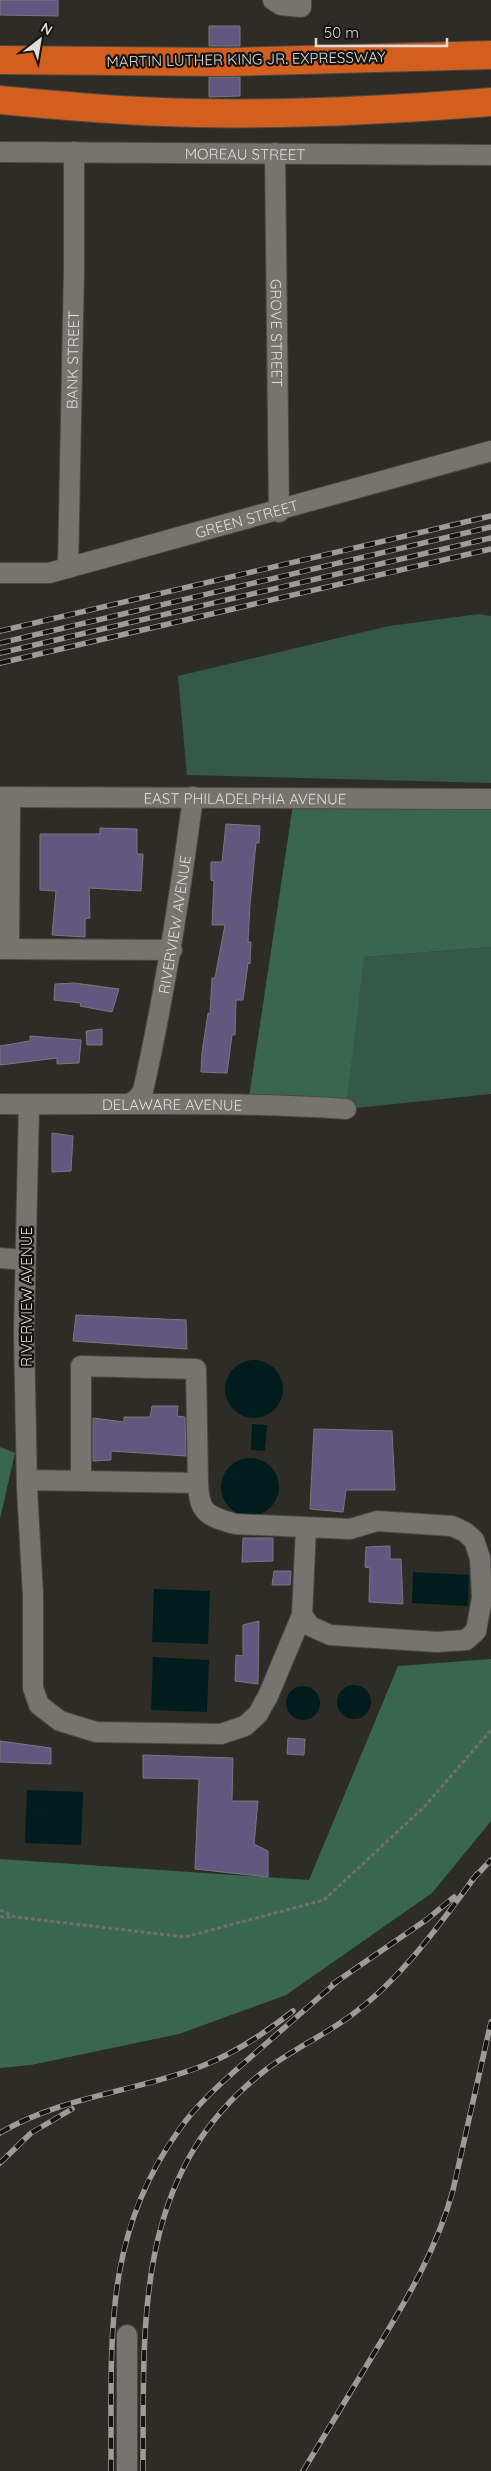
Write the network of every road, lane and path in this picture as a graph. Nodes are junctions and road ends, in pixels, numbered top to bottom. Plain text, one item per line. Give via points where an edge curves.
1 (274, 0) edge
2 (301, 0) edge
3 (491, 55) edge
4 (0, 60) edge
5 (0, 100) edge
6 (491, 102) edge
7 (0, 152) edge
8 (74, 152) junction
9 (275, 154) junction
10 (491, 155) edge
11 (491, 451) edge
12 (278, 512) junction
13 (68, 568) junction
14 (0, 573) edge
15 (193, 797) junction
16 (5, 798) edge
17 (491, 799) edge
18 (4, 949) edge
19 (172, 950) junction
20 (0, 1104) edge
21 (29, 1104) junction
22 (130, 1104) junction
23 (346, 1109) dead end
24 (0, 1258) edge
25 (25, 1260) junction
26 (81, 1481) junction
27 (198, 1483) junction
28 (27, 1485) junction
29 (306, 1528) junction
30 (302, 1615) junction
31 (491, 1730) edge
32 (0, 1910) edge
33 (0, 1917) edge
34 (15, 1918) junction
35 (127, 2334) dead end
36 (127, 2471) edge

1 - 2 street via 281,5 301,7
3 - 4 highway, MARTIN LUTHER KING JR. EXPRESSWAY via 225,62
5 - 6 highway via 103,109 242,114 350,112
7 - 8 street, MOREAU STREET
8 - 9 street, MOREAU STREET
8 - 13 street, BANK STREET
9 - 10 street, MOREAU STREET
9 - 12 street, GROVE STREET
11 - 12 street, GREEN STREET
12 - 13 street, GREEN STREET
13 - 14 street, GREEN STREET via 49,574
15 - 16 street, EAST PHILADELPHIA AVENUE
15 - 17 street, EAST PHILADELPHIA AVENUE
15 - 19 street, RIVERVIEW AVENUE
16 - 18 street
18 - 19 street
19 - 22 street, RIVERVIEW AVENUE via 143,1091
20 - 21 street, DELAWARE AVENUE
21 - 22 street, DELAWARE AVENUE
21 - 25 street, RIVERVIEW AVENUE
22 - 23 street, DELAWARE AVENUE via 203,1102
24 - 25 street
25 - 28 street, RIVERVIEW AVENUE
26 - 27 street
26 - 27 street via 81,1366 196,1369
26 - 28 street
27 - 29 street via 198,1503 205,1513 217,1519 235,1524
28 - 30 street, RIVERVIEW AVENUE via 33,1595 33,1688 39,1705 60,1721 96,1732 221,1734 245,1726 258,1714 268,1696
29 - 30 street
29 - 30 street via 350,1529 376,1521 452,1526 474,1540 480,1558 482,1598 476,1631 466,1640 437,1642 330,1635 310,1626
31 - 34 path via 424,1807 324,1900 185,1937
32 - 34 path
33 - 34 path
35 - 36 street

